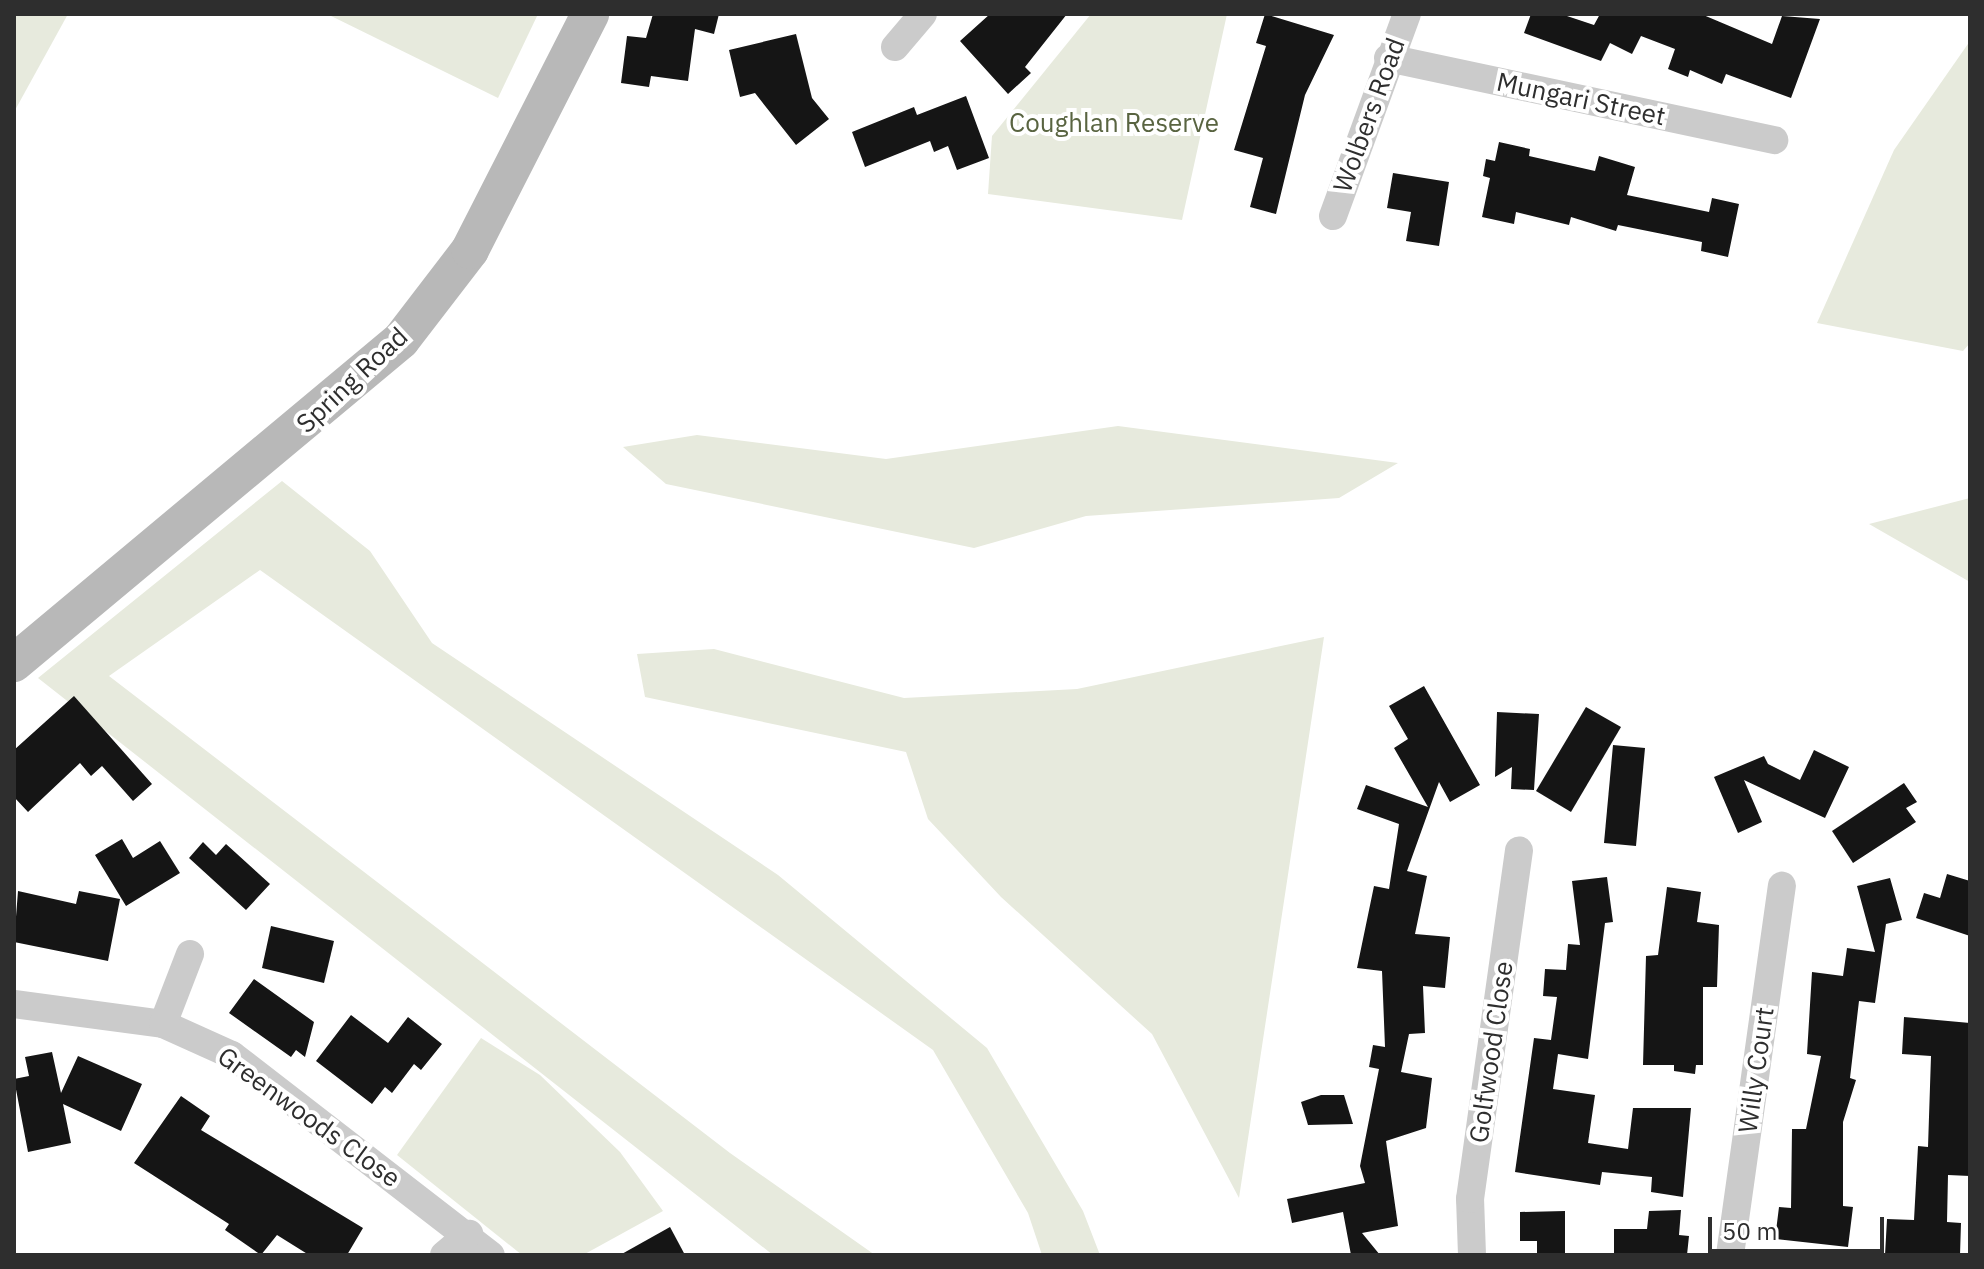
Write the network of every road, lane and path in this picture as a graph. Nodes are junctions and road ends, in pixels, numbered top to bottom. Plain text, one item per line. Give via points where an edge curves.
1 (590, 14) edge
2 (923, 14) edge
3 (1407, 14) edge
4 (895, 47) dead end
5 (1388, 58) junction
6 (1774, 140) dead end
7 (1333, 216) dead end
8 (14, 663) edge
9 (1519, 850) dead end
10 (1782, 886) dead end
11 (190, 954) dead end
12 (14, 1004) edge
13 (163, 1024) junction
14 (469, 1234) junction
15 (444, 1255) edge
16 (491, 1255) edge
17 (1472, 1255) edge
18 (1730, 1255) edge

1 - 8 main road, Spring Road via 470,250 401,340
2 - 4 street
3 - 5 street, Wolbers Road
5 - 6 street, Mungari Street
5 - 7 street, Wolbers Road
9 - 17 street, Golfwood Close via 1470,1199
10 - 18 street, Willy Court
11 - 13 street
12 - 13 street, Greenwoods Close
13 - 14 street, Greenwoods Close via 232,1055
14 - 15 street
14 - 16 street, Greenwoods Close

